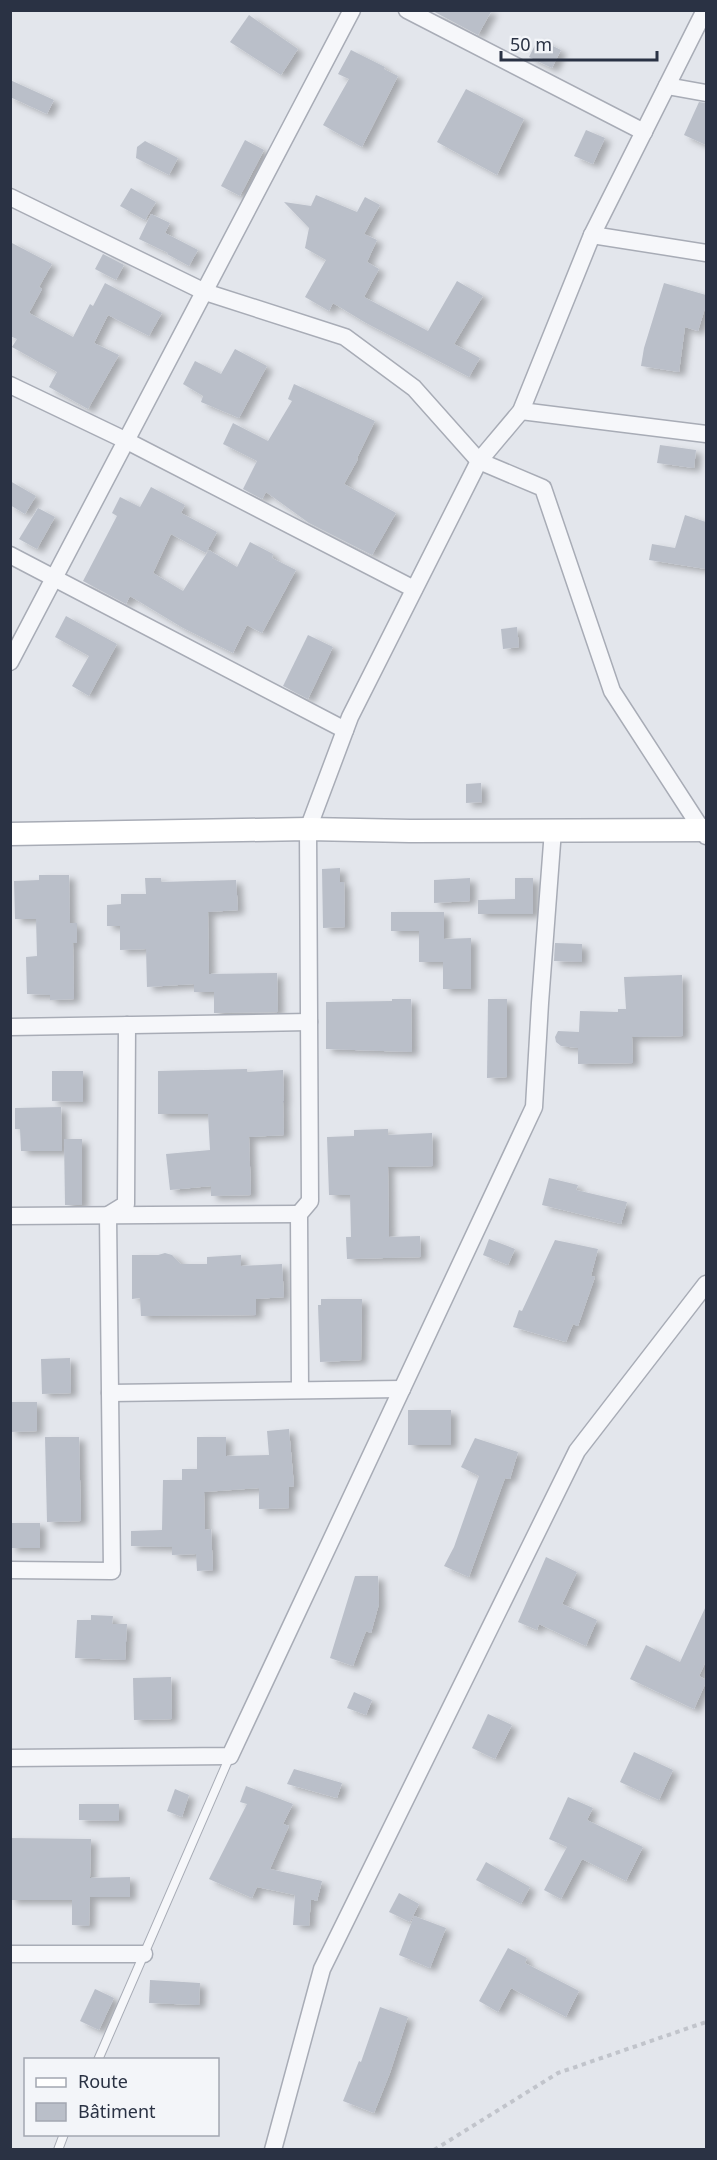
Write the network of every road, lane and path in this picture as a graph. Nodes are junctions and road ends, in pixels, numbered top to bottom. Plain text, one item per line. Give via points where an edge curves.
1 (352, 10) edge
2 (407, 10) edge
3 (705, 10) edge
4 (667, 86) junction
5 (706, 93) edge
6 (644, 132) junction
7 (10, 197) edge
8 (592, 235) junction
9 (706, 252) edge
10 (205, 292) junction
11 (10, 385) edge
12 (521, 411) junction
13 (706, 434) edge
14 (127, 441) junction
15 (479, 461) junction
16 (10, 555) edge
17 (55, 579) junction
18 (414, 589) junction
19 (10, 662) edge
20 (345, 730) junction
21 (308, 829) junction
22 (553, 830) junction
23 (705, 832) edge
24 (10, 834) edge
25 (309, 1022) junction
26 (127, 1025) junction
27 (10, 1027) edge
28 (299, 1214) junction
29 (108, 1215) junction
30 (10, 1216) edge
31 (706, 1284) edge
32 (300, 1389) junction
33 (402, 1389) junction
34 (110, 1394) junction
35 (10, 1570) edge
36 (230, 1756) junction
37 (10, 1758) edge
38 (10, 1954) edge
39 (144, 1954) junction
40 (706, 2022) edge
41 (99, 2058) edge
42 (273, 2150) edge
43 (434, 2150) edge

1 - 10 street
2 - 6 street
3 - 4 street
4 - 5 street
4 - 6 street
6 - 8 street
7 - 10 street
8 - 9 street
8 - 12 street
10 - 14 street
10 - 15 street via 345,337 414,388
11 - 14 street
12 - 13 street
12 - 15 street
14 - 17 street
14 - 18 street
15 - 18 street
15 - 23 street via 543,488 612,691
16 - 17 street
17 - 19 street
17 - 20 street
18 - 20 street
20 - 21 street
21 - 22 street
21 - 24 street
21 - 25 street
22 - 23 street
22 - 33 street via 534,1107
25 - 26 street
25 - 28 street via 310,1201
26 - 27 street
26 - 29 street via 126,1204
28 - 29 street
28 - 32 street
29 - 30 street
29 - 34 street
31 - 42 street via 577,1451 322,1969
32 - 33 street
32 - 34 street
33 - 36 street
34 - 35 street via 112,1571
36 - 37 street
36 - 39 lane
38 - 39 street
39 - 41 lane
40 - 43 path via 558,2073

